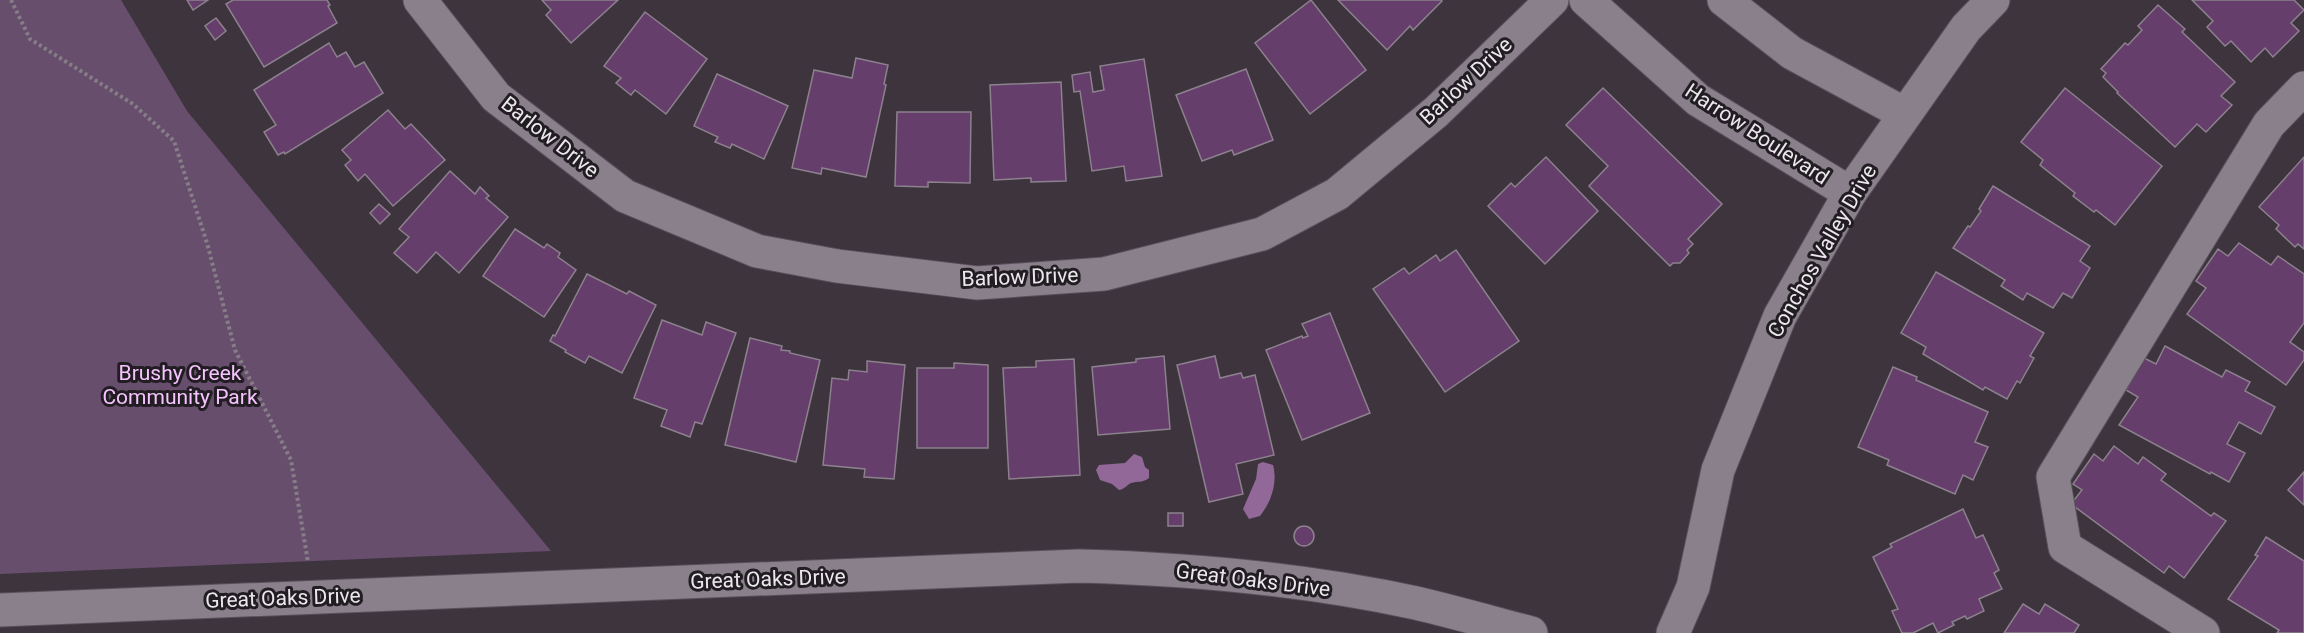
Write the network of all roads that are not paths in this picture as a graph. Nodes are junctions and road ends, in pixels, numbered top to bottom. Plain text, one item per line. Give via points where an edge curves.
1 (420, 0) edge
2 (1552, 0) edge
3 (1586, 0) edge
4 (1724, 0) edge
5 (1993, 0) edge
6 (2304, 88) edge
7 (1905, 114) junction
8 (1850, 193) junction
9 (0, 610) edge
10 (1531, 633) edge
11 (1673, 633) edge
12 (2203, 633) edge

1 - 2 street, Barlow Drive via 496,97 626,196 757,251 837,266 977,283 1104,274 1262,234 1337,194 1436,112
3 - 8 street, Harrow Boulevard via 1698,100
4 - 7 street via 1792,53
5 - 7 street, Conchos Valley Drive via 1966,28
6 - 12 street via 2269,124 2053,477 2065,547
7 - 8 street, Conchos Valley Drive
8 - 11 street, Conchos Valley Drive via 1780,316 1718,470 1693,587
9 - 10 street, Great Oaks Drive via 1079,566 1147,568 1282,581 1415,603

